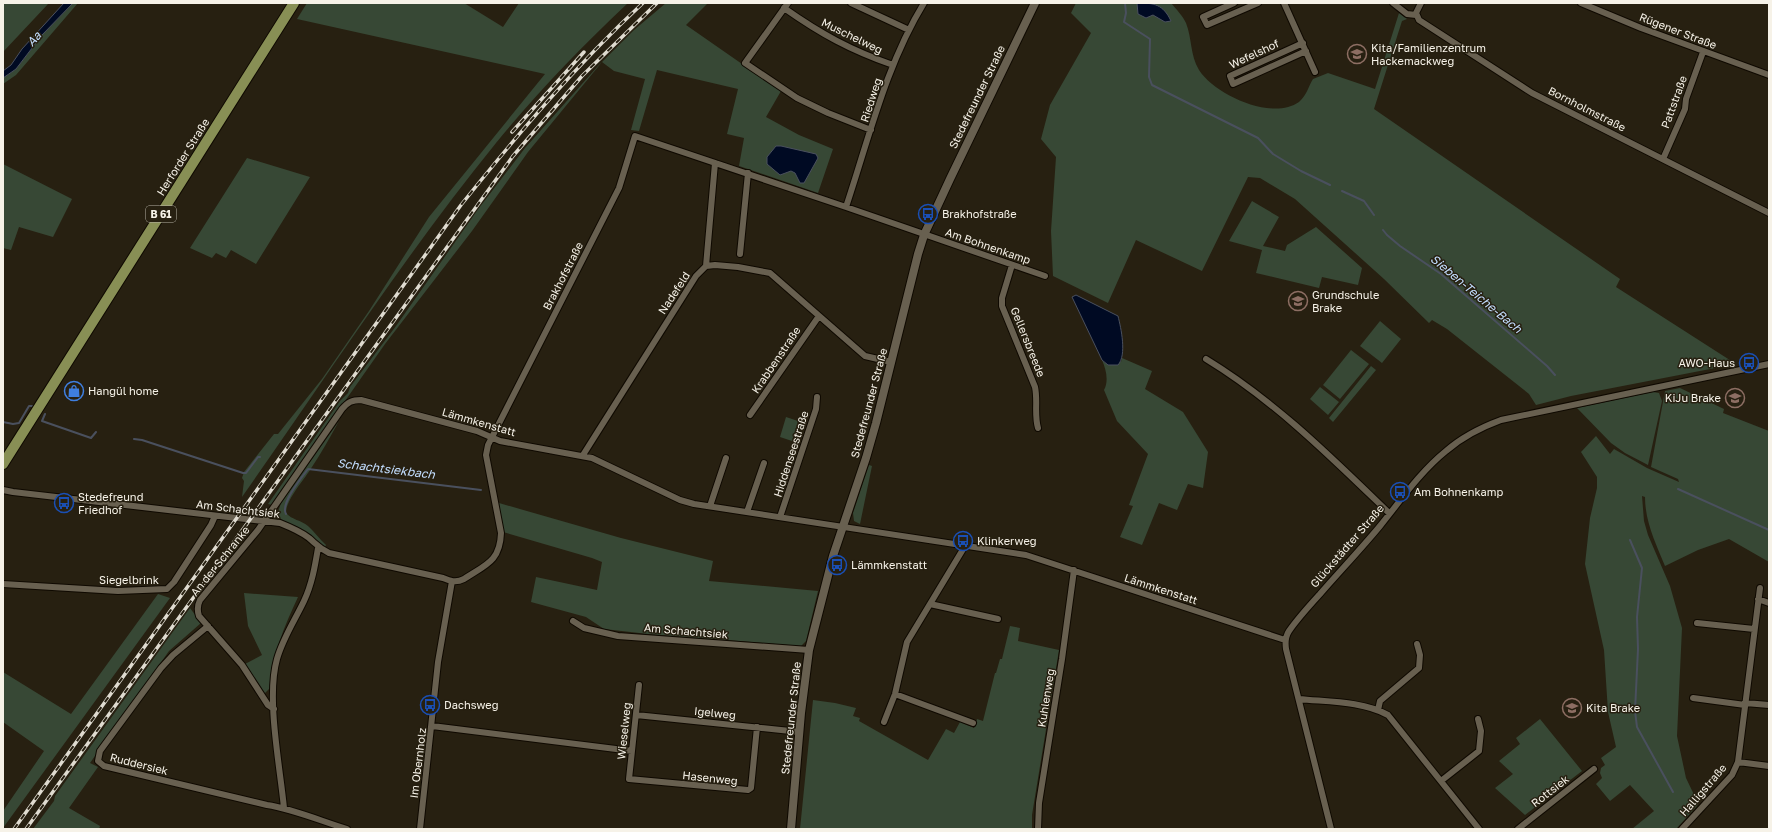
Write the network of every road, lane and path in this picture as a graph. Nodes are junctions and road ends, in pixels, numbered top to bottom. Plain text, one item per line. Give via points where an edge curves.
1 (294, 3) edge
2 (851, 3) edge
3 (924, 3) edge
4 (1035, 3) edge
5 (1234, 3) edge
6 (1258, 3) edge
7 (1284, 3) edge
8 (1393, 3) edge
9 (1420, 3) edge
10 (1581, 3) edge
11 (786, 6) edge
12 (1416, 16) junction
13 (909, 30) junction
14 (1302, 43) junction
15 (1306, 51) junction
16 (1703, 52) junction
17 (893, 65) junction
18 (1315, 72) dead end
19 (1769, 75) edge
20 (871, 130) junction
21 (1662, 159) junction
22 (715, 162) junction
23 (748, 174) junction
24 (846, 207) junction
25 (1769, 213) edge
26 (924, 235) junction
27 (740, 254) dead end
28 (1012, 265) junction
29 (706, 266) junction
30 (1045, 276) dead end
31 (818, 316) junction
32 (1206, 359) dead end
33 (891, 362) junction
34 (1769, 364) edge
35 (817, 397) dead end
36 (750, 415) dead end
37 (1038, 428) dead end
38 (492, 437) junction
39 (583, 455) junction
40 (726, 458) dead end
41 (764, 463) dead end
42 (3, 464) edge
43 (3, 490) edge
44 (710, 506) junction
45 (747, 512) junction
46 (1389, 513) junction
47 (215, 516) junction
48 (780, 517) junction
49 (265, 521) junction
50 (842, 526) junction
51 (965, 546) junction
52 (318, 548) junction
53 (1074, 570) junction
54 (452, 581) junction
55 (459, 582) joint
56 (3, 584) edge
57 (1760, 588) dead end
58 (1758, 599) junction
59 (1769, 603) edge
60 (930, 604) junction
61 (998, 619) dead end
62 (573, 621) dead end
63 (1696, 623) dead end
64 (208, 626) junction
65 (1754, 629) junction
66 (1285, 640) junction
67 (1417, 644) dead end
68 (805, 650) junction
69 (639, 685) dead end
70 (895, 694) junction
71 (1693, 698) dead end
72 (1299, 699) junction
73 (1745, 704) junction
74 (1769, 705) edge
75 (274, 708) junction
76 (1378, 710) junction
77 (636, 715) junction
78 (1478, 719) dead end
79 (884, 722) dead end
80 (973, 723) dead end
81 (432, 726) junction
82 (757, 727) junction
83 (796, 731) junction
84 (632, 751) junction
85 (1738, 762) junction
86 (1769, 766) edge
87 (1594, 769) dead end
88 (629, 779) joint
89 (1441, 781) junction
90 (284, 808) junction
91 (347, 829) edge
92 (420, 829) edge
93 (791, 829) edge
94 (1038, 829) edge
95 (1331, 829) edge
96 (1479, 829) edge
97 (1518, 829) edge
98 (1682, 829) edge

1 - 42 main road, Herforder Straße / B 61
2 - 13 street
3 - 13 street, Riedweg
4 - 26 street, Stedefreunder Straße
5 - 6 street via 1203,17 1207,25
7 - 14 street
8 - 12 street, Bornholmstraße via 1407,14
9 - 12 street
10 - 16 street, Rügener Straße
11 - 17 street, Muschelweg via 834,41
11 - 20 street via 745,63 797,98
12 - 21 street, Bornholmstraße via 1529,91
13 - 17 street, Riedweg
14 - 15 street
14 - 15 street, Wefelshof via 1230,76 1233,84
15 - 18 street
16 - 19 street, Rügener Straße
16 - 21 street, Pattstraße via 1684,109
17 - 20 street, Riedweg
20 - 24 street, Riedweg
21 - 25 street, Bornholmstraße
22 - 23 street, Brakhofstraße
22 - 29 street
22 - 38 street, Brakhofstraße via 635,136 619,188
23 - 24 street, Brakhofstraße
23 - 27 street
24 - 26 street, Brakhofstraße
26 - 28 street, Am Bohnenkamp
26 - 33 street, Stedefreunder Straße
28 - 30 street, Am Bohnenkamp
28 - 37 street, Gellersbreede via 1002,303 1035,387 1035,417
29 - 31 street via 738,267 770,274
29 - 39 street, Nadefeld via 696,276
31 - 33 street via 865,356
31 - 36 street, Krabbenstraße
32 - 46 street via 1230,373 1264,399 1328,454
33 - 50 street, Stedefreunder Straße via 868,453
34 - 46 street, Glückstädter Straße via 1536,412 1490,424 1447,450
35 - 48 street, Hiddenseestraße via 816,409
38 - 39 street, Lämmkenstatt via 500,441
38 - 49 street, Lämmkenstatt via 361,400 348,402
38 - 55 street, Brakhofstraße via 486,455 501,543 497,555 492,560
39 - 44 street, Lämmkenstatt via 680,500
40 - 44 street
41 - 45 street
43 - 47 street, Am Schachtsiek
44 - 45 street, Lämmkenstatt
45 - 48 street, Lämmkenstatt
46 - 66 street, Glückstädter Straße via 1302,614
47 - 49 street, Am Schachtsiek
47 - 56 street, Siegelbrink via 174,582 167,589 118,591
48 - 50 street, Lämmkenstatt
49 - 52 street, Am Schachtsiek via 295,529 308,537
49 - 64 street, An der Schranke via 200,600 197,610
50 - 51 street, Lämmkenstatt
50 - 68 street, Stedefreunder Straße
51 - 53 street, Lämmkenstatt via 1026,555
51 - 60 street
52 - 54 street, Am Schachtsiek via 329,553
52 - 75 street via 313,577 277,659
53 - 66 street, Lämmkenstatt
53 - 94 street, Kuhlenweg via 1038,809
54 - 55 street, Am Schachtsiek
54 - 81 street, Im Obernholz via 438,662
57 - 58 street, Halligstraße
58 - 59 street
58 - 65 street, Halligstraße
60 - 61 street
60 - 70 street via 907,642
62 - 68 street, Am Schachtsiek via 584,628 618,636
63 - 65 street
64 - 75 street, An der Schranke via 242,665 268,705
64 - 90 street, Ruddersiek via 161,668 100,751 98,761 104,766
65 - 73 street, Halligstraße
66 - 72 street
67 - 76 street via 1420,655 1418,668 1380,701
68 - 83 street, Stedefreunder Straße
69 - 77 street, Wieselweg
70 - 79 street
70 - 80 street
71 - 73 street
72 - 76 street via 1365,706
72 - 95 street
73 - 74 street
73 - 85 street, Halligstraße
75 - 90 street
76 - 89 street via 1388,715 1396,724
77 - 82 street, Igelweg
77 - 84 street, Wieselweg
78 - 89 street via 1481,731 1479,751
81 - 84 street
81 - 92 street, Im Obernholz
82 - 83 street, Igelweg
82 - 88 street, Hasenweg via 751,788 748,790
83 - 93 street, Stedefreunder Straße
84 - 88 street, Wieselweg
85 - 86 street, Halligstraße
85 - 98 street, Halligstraße via 1732,775
87 - 97 street, Rottsiek
89 - 96 street
90 - 91 street, Ruddersiek

